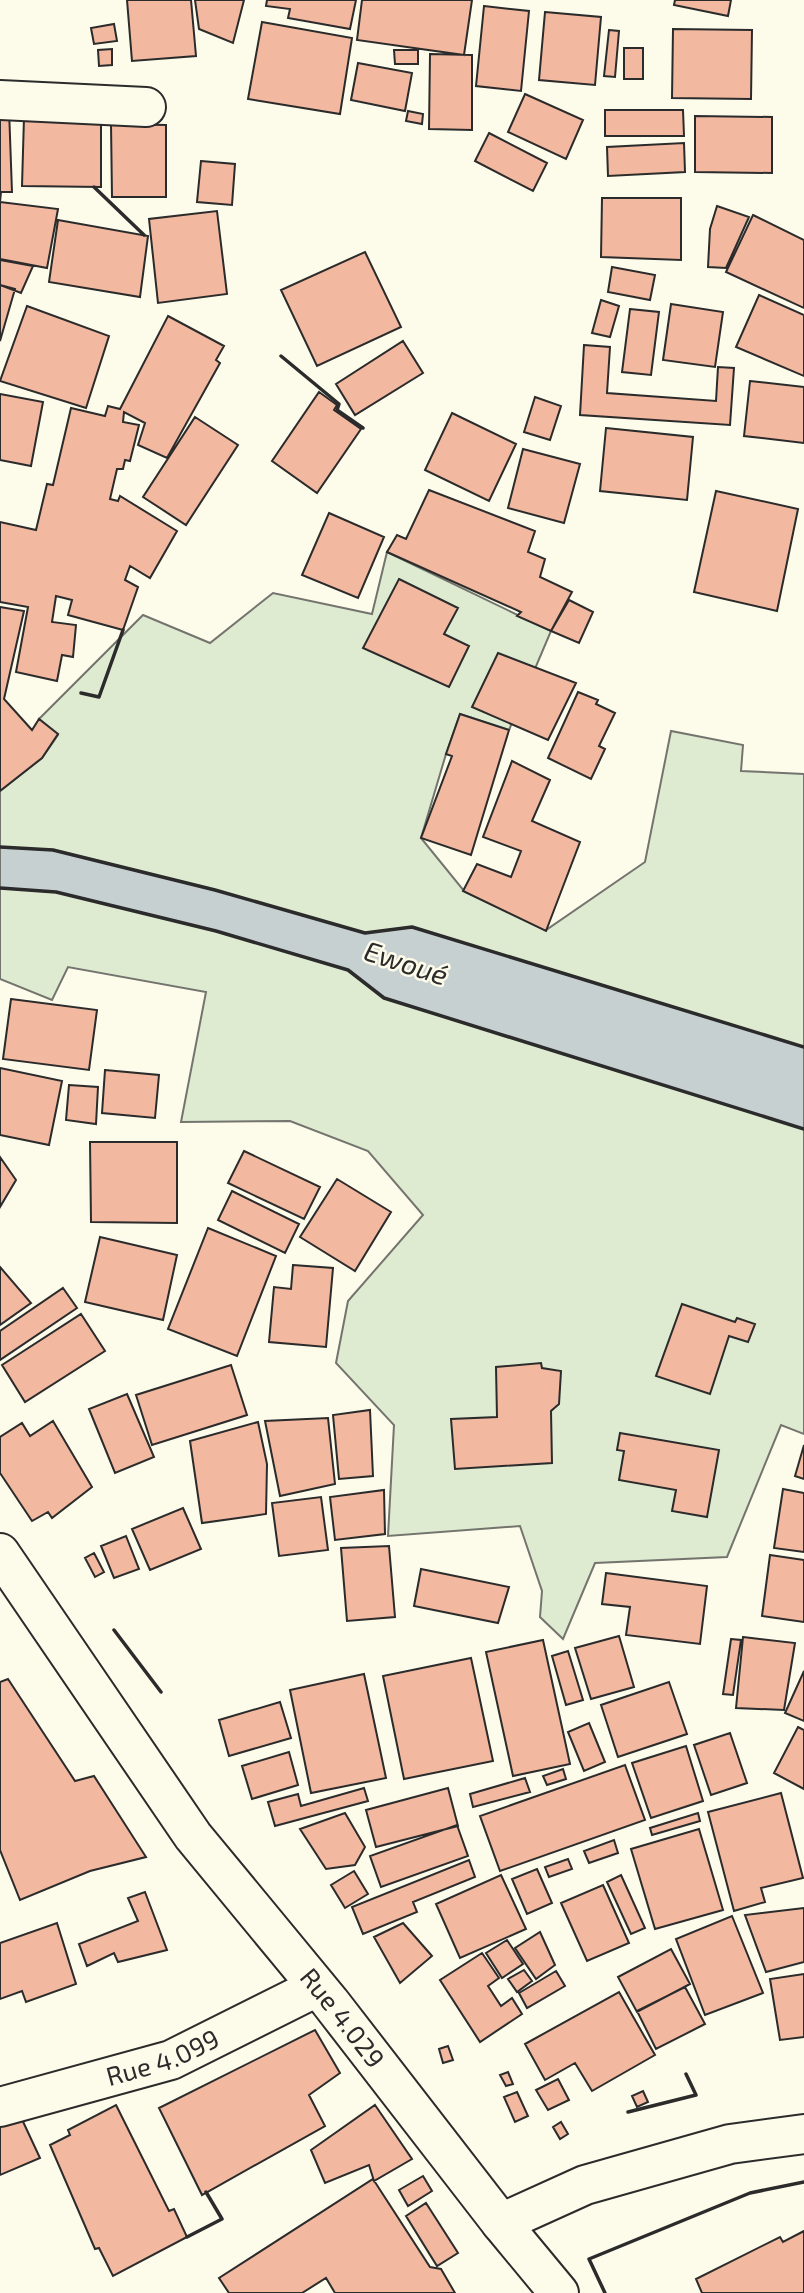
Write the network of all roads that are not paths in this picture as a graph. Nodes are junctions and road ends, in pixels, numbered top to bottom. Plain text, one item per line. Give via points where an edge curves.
1 (0, 100) edge
2 (146, 107) dead end
3 (0, 1553) edge
4 (317, 1987) junction
5 (0, 2107) edge
6 (804, 2134) edge
7 (501, 2223) junction
8 (559, 2293) edge

1 - 2 street
3 - 4 street, Rue 4.029 via 193,1836
4 - 5 street, Rue 4.099 via 171,2060
4 - 7 street, Rue 4.029
6 - 7 street via 730,2144 585,2185
7 - 8 street, Rue 4.029

